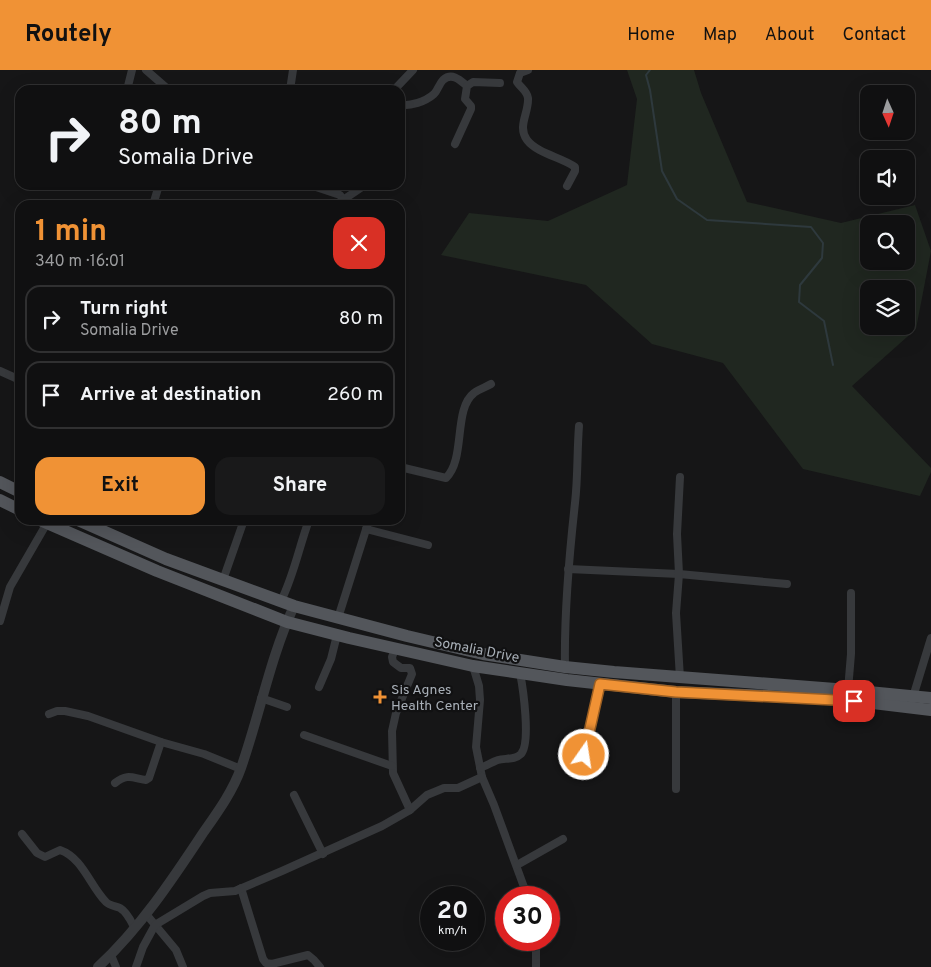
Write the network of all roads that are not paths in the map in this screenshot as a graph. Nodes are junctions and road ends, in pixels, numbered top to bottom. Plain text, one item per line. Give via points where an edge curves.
1 (132, 70) edge
2 (146, 70) edge
3 (292, 70) edge
4 (413, 70) edge
5 (528, 70) edge
6 (500, 83) dead end
7 (128, 85) edge
8 (163, 85) edge
9 (290, 85) edge
10 (399, 85) edge
11 (467, 86) junction
12 (405, 105) edge
13 (455, 144) dead end
14 (567, 186) dead end
15 (325, 190) edge
16 (359, 190) edge
17 (341, 200) edge
18 (346, 200) edge
19 (0, 371) edge
20 (15, 378) edge
21 (491, 384) dead end
22 (578, 426) dead end
23 (405, 469) edge
24 (680, 477) dead end
25 (0, 482) edge
26 (15, 490) edge
27 (0, 500) edge
28 (15, 508) edge
29 (42, 525) edge
30 (51, 525) edge
31 (89, 525) edge
32 (242, 525) edge
33 (307, 525) edge
34 (367, 525) edge
35 (366, 529) junction
36 (428, 545) dead end
37 (568, 569) junction
38 (679, 574) junction
39 (223, 580) junction
40 (787, 584) dead end
41 (851, 593) dead end
42 (281, 601) junction
43 (294, 606) junction
44 (338, 618) junction
45 (0, 621) edge
46 (287, 622) junction
47 (337, 635) junction
48 (931, 638) edge
49 (395, 649) junction
50 (473, 666) junction
51 (566, 667) junction
52 (520, 673) junction
53 (680, 678) junction
54 (600, 684) junction
55 (319, 687) dead end
56 (848, 690) junction
57 (676, 692) junction
58 (913, 697) junction
59 (261, 698) junction
60 (931, 698) edge
61 (287, 707) dead end
62 (931, 710) edge
63 (49, 714) dead end
64 (304, 735) dead end
65 (161, 742) junction
66 (584, 755) dead end
67 (392, 766) junction
68 (480, 768) junction
69 (240, 769) junction
70 (482, 777) junction
71 (115, 783) dead end
72 (676, 789) dead end
73 (294, 795) dead end
74 (410, 810) junction
75 (22, 834) dead end
76 (563, 839) dead end
77 (323, 854) junction
78 (517, 865) junction
79 (524, 886) edge
80 (241, 888) junction
81 (146, 914) junction
82 (155, 925) junction
83 (134, 927) junction
84 (536, 951) edge
85 (111, 955) junction
86 (98, 967) edge
87 (116, 967) edge
88 (136, 967) edge
89 (183, 967) edge
90 (320, 967) edge
91 (536, 967) edge

1 - 7 street
2 - 8 street
3 - 9 street
4 - 10 street
5 - 14 street via 518,75 517,82 528,97 523,125 527,139 537,148 575,167
6 - 11 street via 473,82
11 - 12 street via 459,78 443,79 434,94 411,106
11 - 13 street via 465,99 471,109
15 - 17 street via 340,195
16 - 18 street
19 - 20 street
21 - 23 street via 473,393 468,400 453,470 446,478
22 - 37 street
24 - 38 street
25 - 26 main road
27 - 28 main road
29 - 45 street via 10,587
30 - 46 main road, Somalia Drive
31 - 39 main road, Somalia Drive
32 - 39 street
33 - 42 street via 291,581
34 - 35 street
35 - 36 street
35 - 44 street
37 - 38 street
37 - 51 street
38 - 40 street
38 - 53 street via 676,613
39 - 42 main road, Somalia Drive
41 - 56 street
42 - 43 main road, Somalia Drive
43 - 44 main road, Somalia Drive
43 - 46 street
44 - 51 main road, Somalia Drive via 483,654
46 - 47 main road, Somalia Drive
46 - 59 street
47 - 49 main road, Somalia Drive
47 - 55 street
48 - 58 street
49 - 50 main road, Somalia Drive
49 - 67 street via 392,662 401,668 410,668 412,674 392,731
50 - 52 main road, Somalia Drive
50 - 68 street via 480,693 476,747
51 - 53 main road, Somalia Drive
52 - 54 main road, Somalia Drive
52 - 68 street via 526,717 522,753
53 - 56 main road, Somalia Drive
54 - 57 main road, Somalia Drive
54 - 66 street
56 - 58 main road, Somalia Drive
57 - 62 main road, Somalia Drive via 873,702
57 - 72 street
58 - 60 main road, Somalia Drive
59 - 61 street
59 - 69 street
63 - 65 street via 65,710 81,714
64 - 67 street
65 - 69 street via 204,754
65 - 71 street via 149,778 123,777
67 - 74 street
68 - 70 street
69 - 81 street via 214,817
70 - 74 street via 458,788 444,788 428,795
70 - 78 street
73 - 77 street
74 - 77 street
75 - 83 street via 37,853 45,857 60,850 68,853 107,903 121,908
76 - 78 street
77 - 80 street
78 - 79 street
80 - 82 street via 210,893
80 - 90 street via 266,963 308,956
81 - 82 street
81 - 83 street
82 - 88 street
82 - 89 street via 176,950
83 - 85 street
84 - 91 street
85 - 86 street
85 - 87 street

